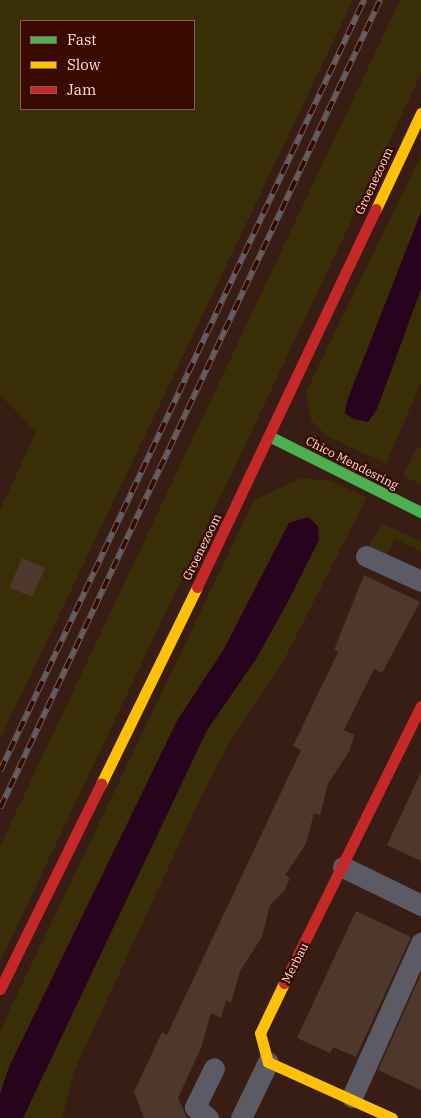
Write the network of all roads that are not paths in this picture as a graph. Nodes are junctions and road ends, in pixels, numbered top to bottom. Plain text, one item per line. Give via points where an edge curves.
1 (421, 113) edge
2 (270, 437) junction
3 (421, 512) edge
4 (366, 556) dead end
5 (421, 581) edge
6 (421, 706) edge
7 (343, 867) junction
8 (421, 905) edge
9 (421, 944) edge
10 (0, 989) edge
11 (268, 1062) junction
12 (214, 1068) dead end
13 (352, 1097) junction
14 (208, 1118) edge
15 (241, 1118) edge
16 (392, 1118) edge

1 - 2 street, Groenezoom
2 - 3 street, Chico Mendesring
2 - 10 street, Groenezoom
4 - 5 street
6 - 7 street, Merbau
7 - 8 street
7 - 11 street, Merbau via 260,1033
9 - 13 street
11 - 13 street
11 - 15 street
12 - 14 street via 194,1107
13 - 16 street

